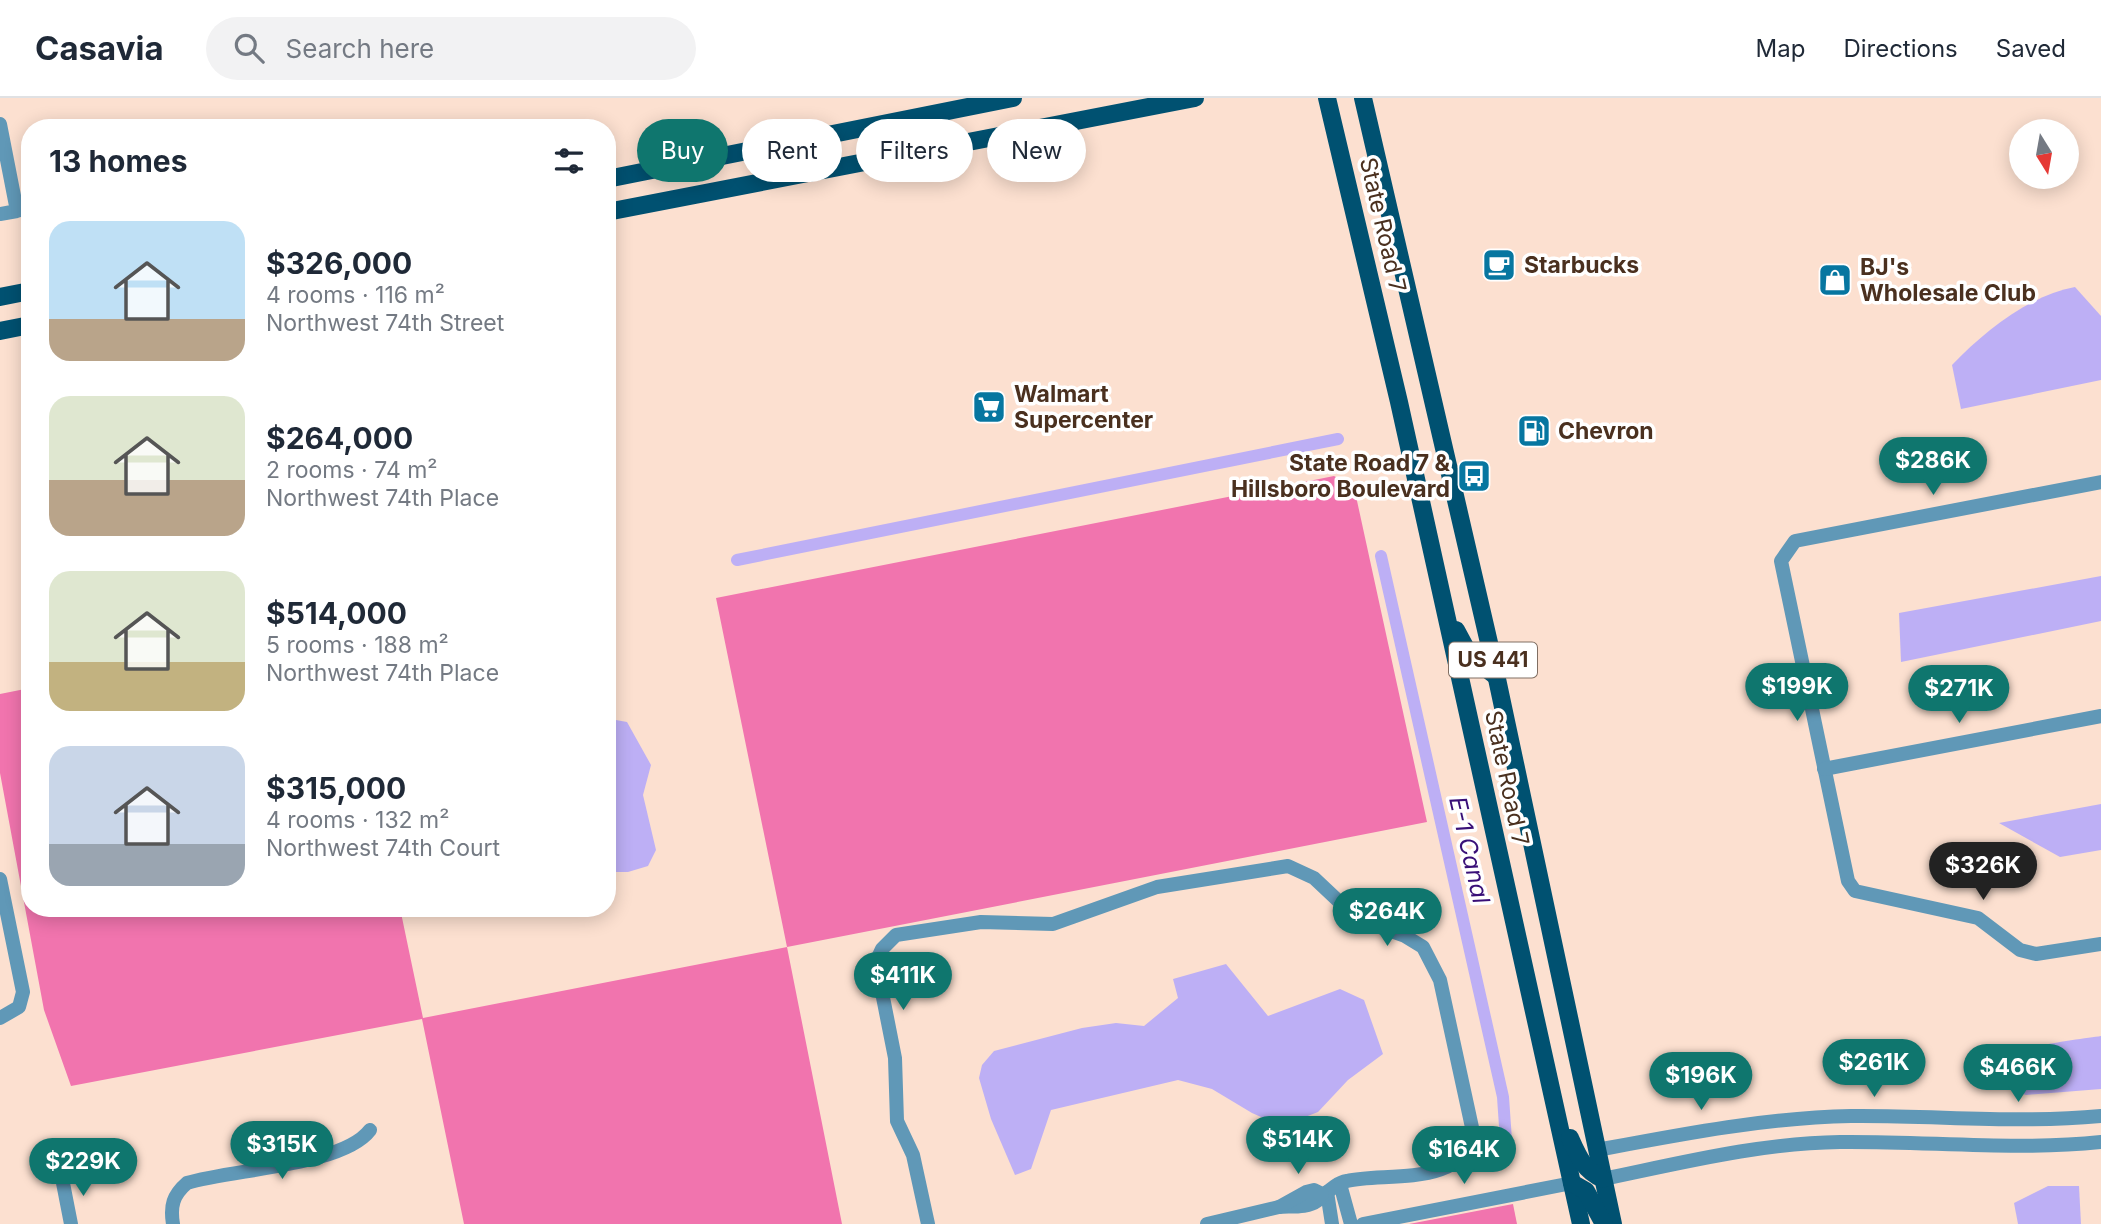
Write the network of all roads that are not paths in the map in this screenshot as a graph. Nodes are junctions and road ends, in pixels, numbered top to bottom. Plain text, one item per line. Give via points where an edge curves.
1 (1013, 98) edge
2 (1195, 98) edge
3 (1327, 98) edge
4 (1363, 98) edge
5 (911, 119) edge
6 (0, 124) edge
7 (742, 153) edge
8 (842, 167) edge
9 (616, 177) edge
10 (759, 182) edge
11 (616, 210) edge
12 (0, 214) edge
13 (21, 293) edge
14 (0, 297) edge
15 (21, 327) edge
16 (0, 331) edge
17 (2101, 482) edge
18 (1445, 608) junction
19 (1496, 676) junction
20 (2101, 716) edge
21 (1824, 769) junction
22 (0, 879) edge
23 (2101, 944) edge
24 (0, 1018) edge
25 (1555, 1106) junction
26 (2101, 1116) edge
27 (370, 1130) dead end
28 (2101, 1142) edge
29 (1597, 1150) junction
30 (62, 1178) dead end
31 (1603, 1179) junction
32 (1572, 1183) junction
33 (1340, 1184) junction
34 (1324, 1193) junction
35 (71, 1224) edge
36 (173, 1224) edge
37 (928, 1224) edge
38 (1207, 1224) edge
39 (1332, 1224) edge
40 (1352, 1224) edge
41 (1363, 1224) edge
42 (1581, 1224) edge
43 (1605, 1224) edge
44 (1613, 1224) edge

1 - 5 main road
2 - 8 main road
3 - 18 main road, State Road 7 / US 441
4 - 19 main road, State Road 7 / US 441
6 - 12 street via 17,211
7 - 9 main road
10 - 11 main road
13 - 14 main road
15 - 16 main road
17 - 21 street via 1795,541 1781,561
18 - 19 main road via 1470,656
18 - 25 main road, State Road 7 / US 441
19 - 29 main road, State Road 7 / US 441
20 - 21 street
21 - 23 street via 1848,881 1855,891 1978,918 2021,950 2036,954
22 - 24 street via 23,992 19,1007
25 - 31 main road via 1580,1161
25 - 32 main road, State Road 7 / US 441
26 - 29 street via 2009,1121 1854,1116 1770,1120
27 - 36 street via 340,1152 187,1183 172,1203
28 - 31 street via 1995,1148 1840,1142 1794,1145
29 - 31 main road, State Road 7 / US 441
30 - 35 street
31 - 44 main road, State Road 7 / US 441
32 - 41 street
32 - 42 main road, State Road 7 / US 441
32 - 43 main road via 1586,1191
33 - 34 street
33 - 37 street via 1402,1178 1444,1167 1464,1154 1473,1132 1440,980 1423,947 1371,924 1301,871 1273,866 1157,887 1053,924 981,922 928,928 896,935 882,949 876,962 895,1058 895,1112 913,1155
33 - 40 street
34 - 38 street via 1314,1202
34 - 39 street

